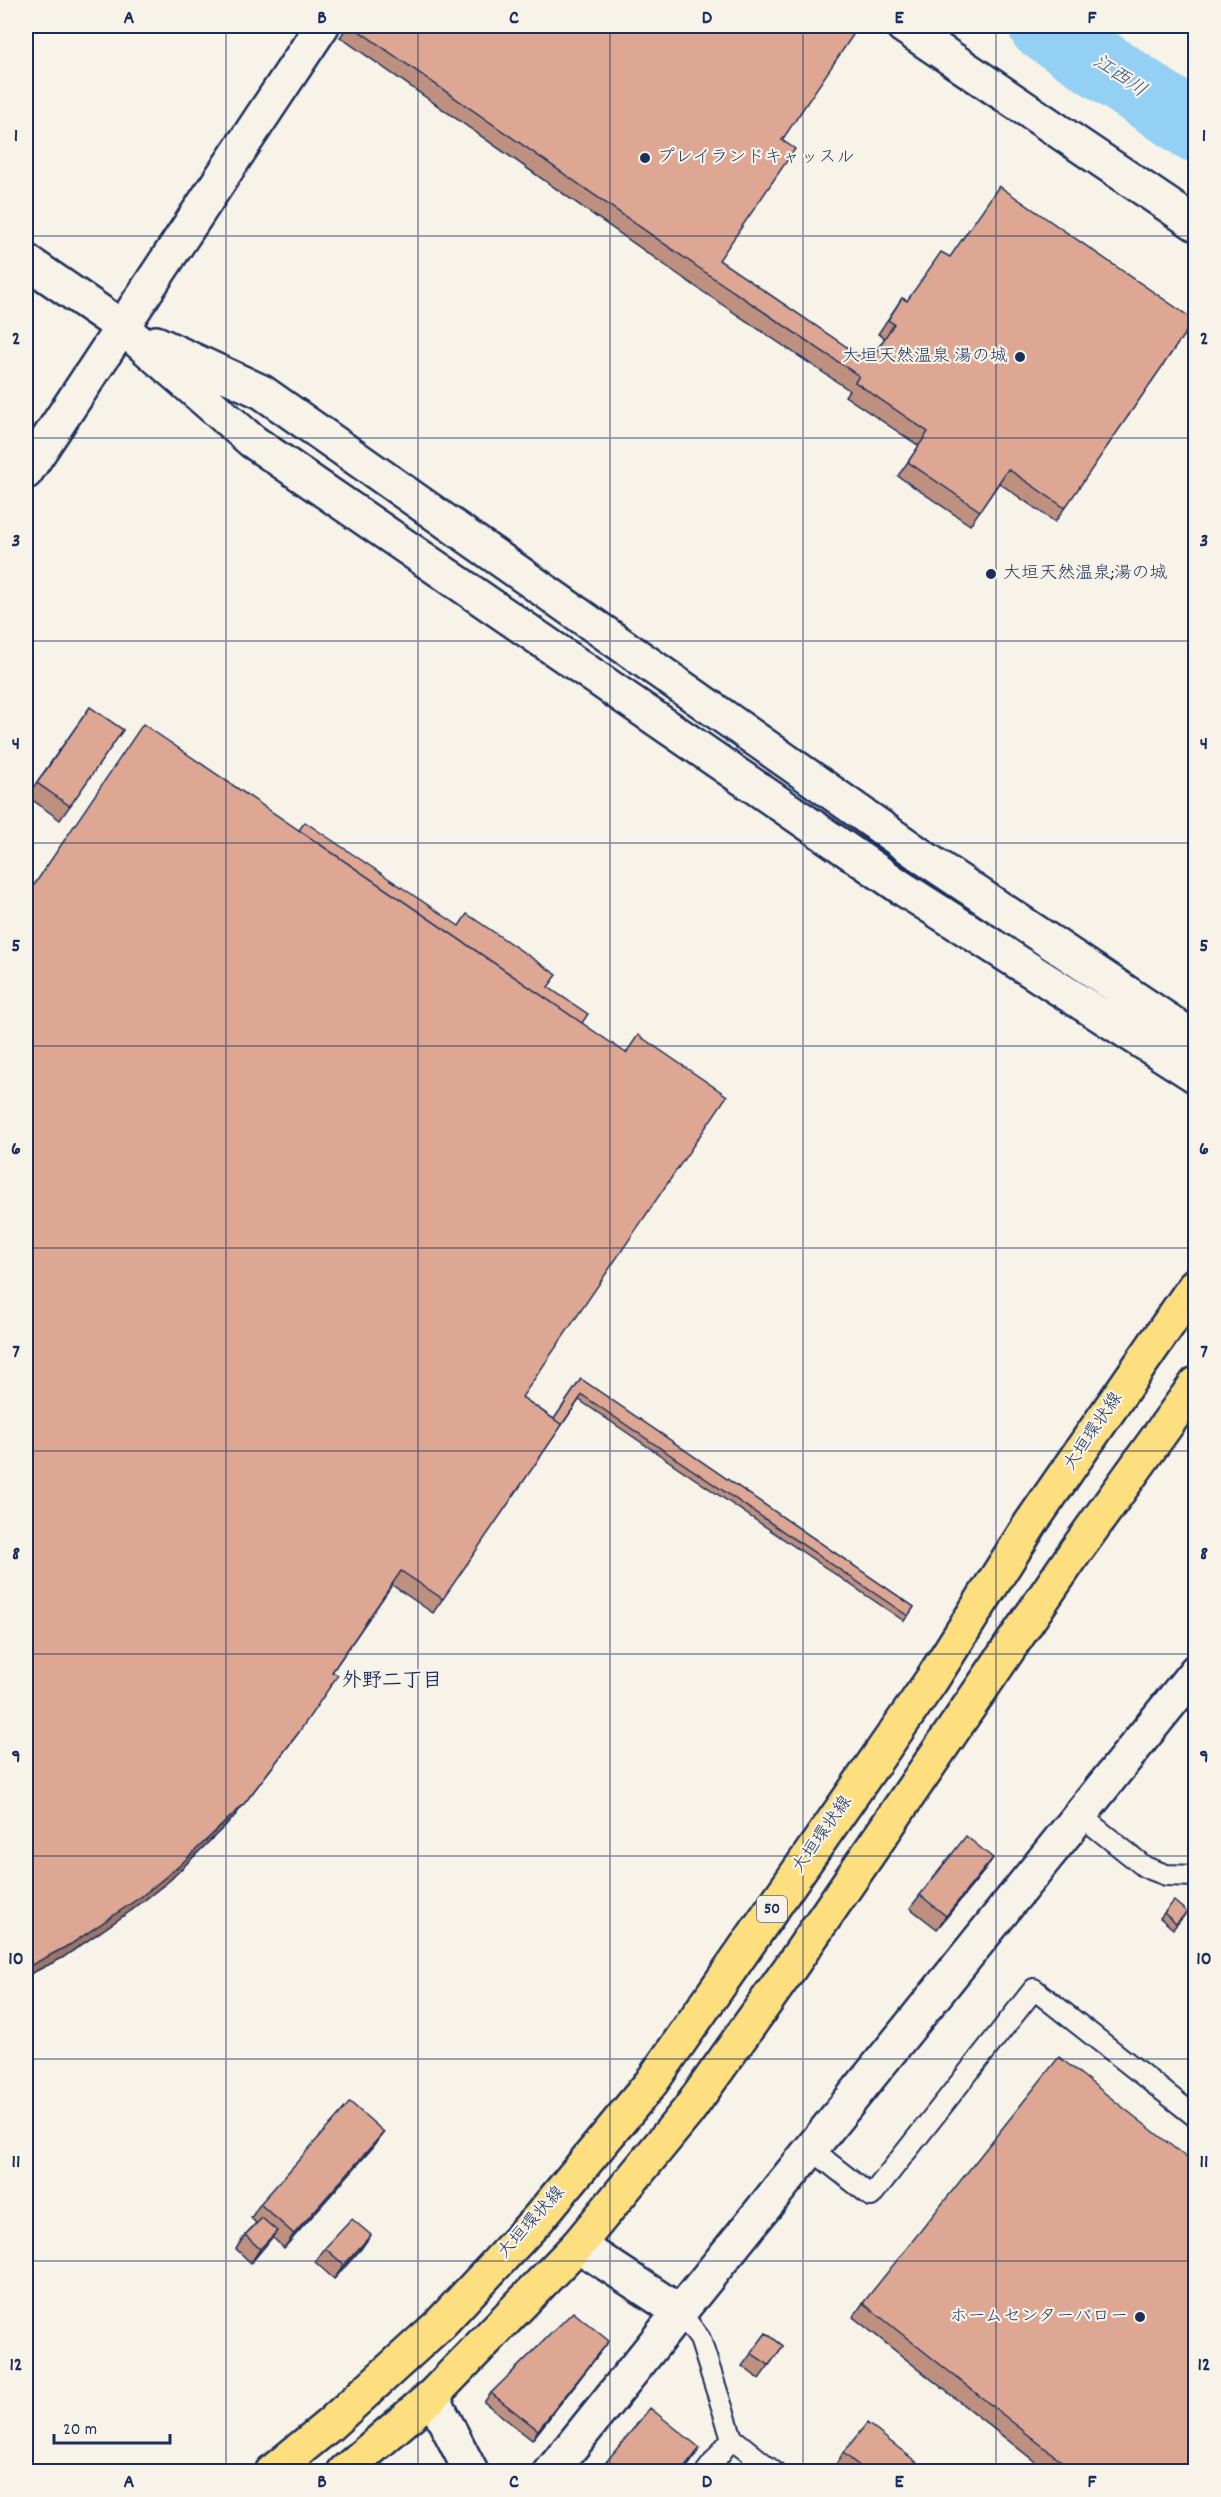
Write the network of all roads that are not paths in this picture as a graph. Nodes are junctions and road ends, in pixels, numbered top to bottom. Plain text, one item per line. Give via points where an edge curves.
1 (322, 26) edge
2 (903, 26) edge
3 (1196, 224) edge
4 (26, 261) edge
5 (122, 327) junction
6 (26, 472) edge
7 (1196, 1039) edge
8 (1196, 1076) edge
9 (1196, 1284) edge
10 (1196, 1384) edge
11 (1196, 1671) edge
12 (1080, 1815) junction
13 (1196, 1876) edge
14 (1196, 2117) edge
15 (811, 2149) junction
16 (578, 2245) junction
17 (680, 2312) junction
18 (432, 2396) junction
19 (732, 2438) junction
20 (272, 2472) edge
21 (344, 2472) edge
22 (471, 2472) edge
23 (551, 2472) edge
24 (706, 2472) edge
25 (774, 2472) edge

1 - 5 street
2 - 3 street
4 - 5 street
5 - 6 street
5 - 7 street via 262,392 926,859
5 - 8 street via 252,441 905,890
9 - 20 main road, 大垣環状線 / 50 via 1031,1523 931,1681 651,2083 537,2219 439,2325
10 - 16 main road via 688,2111
11 - 12 street
12 - 13 lane via 1144,1867 1167,1875
12 - 15 street
14 - 15 lane via 1034,1989 871,2196
15 - 17 street
16 - 17 street
16 - 18 main road
17 - 19 lane via 700,2339
17 - 23 street
18 - 21 main road
18 - 22 street
19 - 24 lane
19 - 25 lane

